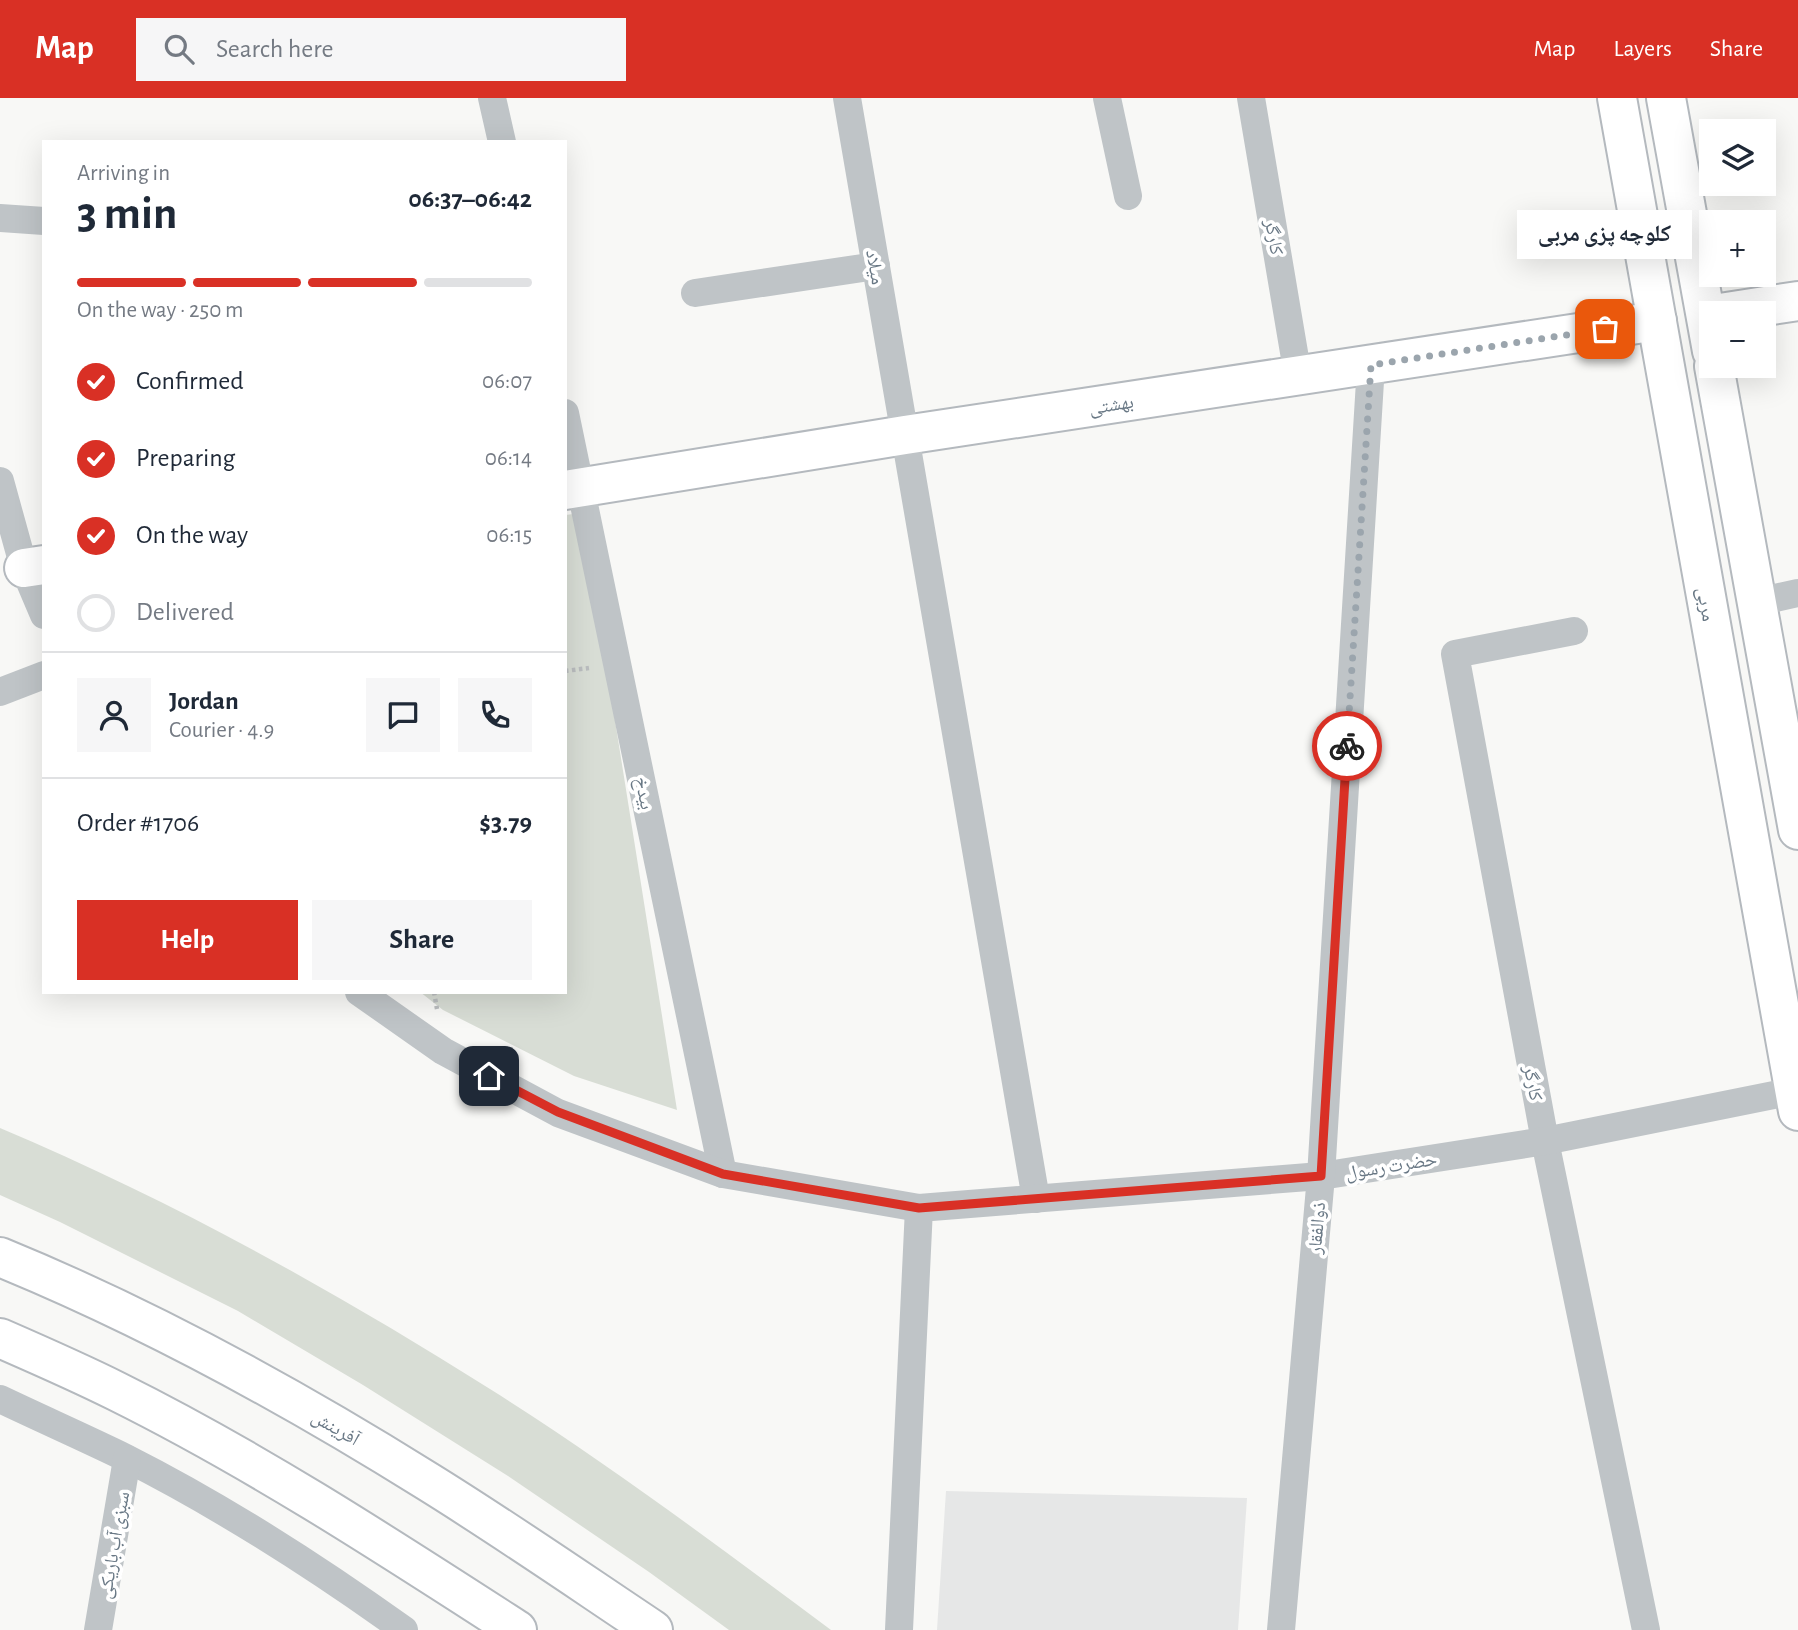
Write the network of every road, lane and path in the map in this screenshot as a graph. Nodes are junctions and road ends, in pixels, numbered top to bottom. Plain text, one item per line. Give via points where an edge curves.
1 (492, 98) edge
2 (846, 98) edge
3 (1107, 98) edge
4 (1251, 98) edge
5 (1668, 110) edge
6 (1620, 115) edge
7 (502, 140) edge
8 (1128, 196) dead end
9 (0, 218) edge
10 (42, 221) edge
11 (876, 266) junction
12 (695, 293) dead end
13 (1798, 300) edge
14 (1707, 301) edge
15 (1776, 306) edge
16 (1657, 321) junction
17 (1371, 365) junction
18 (1298, 376) junction
19 (1716, 378) edge
20 (567, 430) edge
21 (905, 435) junction
22 (0, 481) edge
23 (574, 489) edge
24 (34, 567) edge
25 (1798, 593) edge
26 (1757, 602) junction
27 (42, 605) edge
28 (1574, 631) dead end
29 (42, 676) edge
30 (0, 692) edge
31 (1773, 694) junction
32 (1726, 706) junction
33 (1798, 830) edge
34 (362, 994) edge
35 (1796, 1101) edge
36 (1545, 1140) junction
37 (723, 1174) junction
38 (1321, 1176) junction
39 (1036, 1199) junction
40 (919, 1208) junction
41 (0, 1257) edge
42 (0, 1338) edge
43 (0, 1399) edge
44 (127, 1459) junction
45 (98, 1630) edge
46 (404, 1630) edge
47 (517, 1630) edge
48 (653, 1630) edge
49 (899, 1630) edge
50 (1281, 1630) edge
51 (1646, 1630) edge

1 - 7 street
2 - 11 street, میلاد
3 - 8 street
4 - 18 street, کارگر
5 - 6 street
5 - 14 street
6 - 16 street, مربی
9 - 10 street
11 - 12 street
11 - 21 street, میلاد
13 - 15 street
16 - 17 street, بهشتی
16 - 32 street, مربی
17 - 18 street, بهشتی
17 - 38 street, ذوالفقار
18 - 21 street, بهشتی
19 - 26 street
20 - 23 street, بیدخ
21 - 23 street, بهشتی
21 - 39 street, میلاد
22 - 24 street
23 - 37 street, بیدخ
24 - 27 street
25 - 26 street
26 - 31 street
28 - 36 street, کارگر via 1455,654
29 - 30 street
31 - 32 street
31 - 33 street
32 - 35 street, مربی
34 - 37 street, حضرت رسول via 443,1051 558,1112
35 - 36 street, حضرت رسول
36 - 38 street, حضرت رسول
36 - 51 street, کارگر
37 - 40 street, حضرت رسول
38 - 39 street, حضرت رسول
38 - 50 street, ذوالفقار
39 - 40 street, حضرت رسول
40 - 49 street
41 - 48 street, آفرینش via 152,1326 257,1381 427,1481
42 - 47 street via 116,1391 271,1476
43 - 44 street
44 - 45 street, سبزی آب باریکی
44 - 46 street via 250,1527

